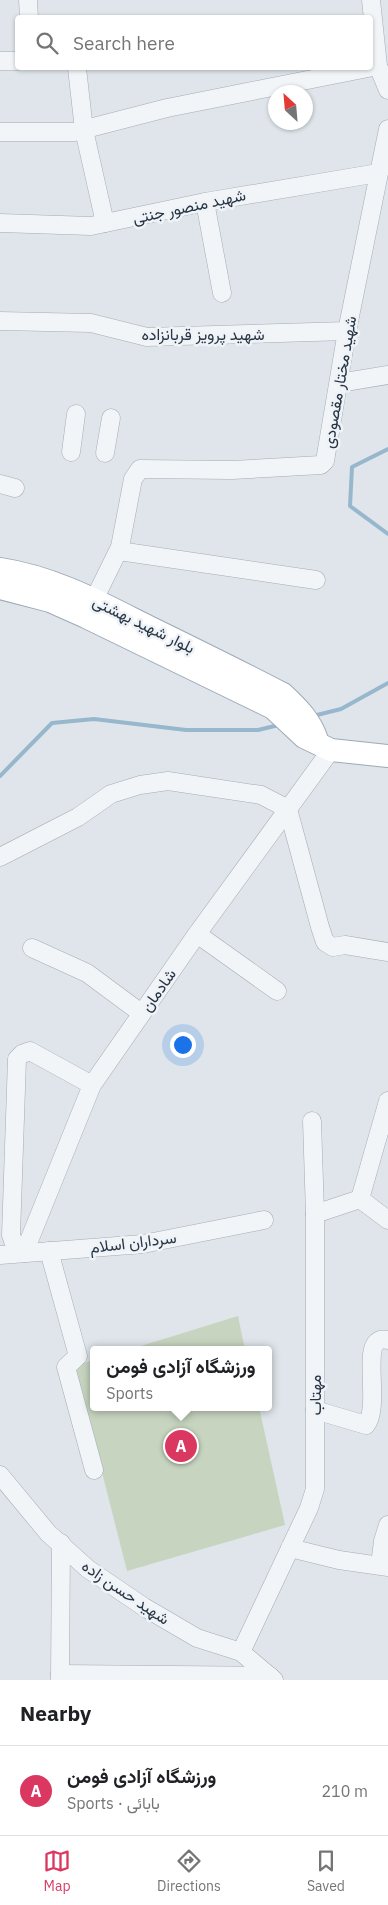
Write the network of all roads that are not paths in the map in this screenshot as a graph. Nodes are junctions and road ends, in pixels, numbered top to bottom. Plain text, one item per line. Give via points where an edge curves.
1 (28, 0) edge
2 (371, 0) edge
3 (29, 15) edge
4 (373, 15) edge
5 (373, 19) edge
6 (0, 61) edge
7 (15, 61) edge
8 (378, 66) junction
9 (373, 67) edge
10 (77, 70) edge
11 (358, 70) edge
12 (388, 90) edge
13 (84, 130) junction
14 (388, 130) edge
15 (0, 132) edge
16 (378, 173) junction
17 (205, 202) junction
18 (0, 222) edge
19 (105, 223) junction
20 (222, 293) dead end
21 (0, 321) edge
22 (348, 331) junction
23 (388, 375) edge
24 (339, 383) junction
25 (76, 414) dead end
26 (111, 418) dead end
27 (71, 452) dead end
28 (105, 453) dead end
29 (119, 551) junction
30 (0, 568) edge
31 (316, 580) dead end
32 (0, 588) edge
33 (90, 608) junction
34 (317, 739) junction
35 (388, 756) edge
36 (288, 809) junction
37 (0, 857) edge
38 (197, 934) junction
39 (32, 948) dead end
40 (388, 952) edge
41 (277, 991) dead end
42 (141, 1012) junction
43 (92, 1085) junction
44 (388, 1101) edge
45 (312, 1121) dead end
46 (360, 1198) junction
47 (315, 1214) junction
48 (264, 1220) dead end
49 (388, 1220) edge
50 (49, 1251) junction
51 (24, 1253) junction
52 (0, 1255) edge
53 (388, 1340) edge
54 (315, 1410) junction
55 (94, 1470) dead end
56 (0, 1475) edge
57 (388, 1525) edge
58 (61, 1543) junction
59 (290, 1548) junction
60 (384, 1566) edge
61 (241, 1652) junction
62 (60, 1677) edge
63 (272, 1678) edge

1 - 3 street
2 - 4 street
5 - 8 street
6 - 7 street
8 - 9 street
8 - 12 street
10 - 13 street
11 - 13 street via 167,108
13 - 15 street
13 - 19 street
14 - 16 street, شهید مختار مقصودی
16 - 17 street, شهید منصور جنتی
16 - 22 street, شهید مختار مقصودی
17 - 19 street, شهید منصور جنتی
17 - 20 street
18 - 19 street, شهید منصور جنتی via 91,226
21 - 22 street, شهید پرویز قربانزاده via 90,323 147,337
22 - 24 street, شهید مختار مقصودی
23 - 24 street
24 - 29 street, شهید مختار مقصودی via 325,461 321,465 232,470 140,469 133,479
25 - 27 street
26 - 28 street
29 - 31 street
29 - 33 street, شهید مختار مقصودی
30 - 33 main road, بلوار شهید بهشتی via 57,583
32 - 33 main road, بلوار شهید بهشتی
33 - 34 main road, بلوار شهید بهشتی via 278,701
34 - 35 main road
34 - 36 street, شادمان
36 - 37 street via 261,795 168,781 140,785 111,794 78,817
36 - 38 street, شادمان
36 - 40 street via 325,942 333,947 345,945
38 - 41 street
38 - 42 street, شادمان
39 - 42 street via 87,973
42 - 43 street, شادمان
43 - 51 street, شادمان
43 - 51 street via 30,1051 17,1059 11,1235
44 - 46 street
45 - 47 street, مهتاب
46 - 47 street
46 - 49 street
47 - 54 street, مهتاب
48 - 50 street, سرداران اسلام via 143,1244
50 - 51 street, سرداران اسلام
50 - 55 street via 78,1356 66,1367
51 - 52 street, سرداران اسلام
53 - 54 street via 376,1342 374,1347 373,1401 370,1421 366,1426
54 - 59 street, مهتاب via 315,1490
56 - 58 street, شهید حسن زاده via 48,1533
57 - 60 street via 383,1541
58 - 61 street, شهید حسن زاده via 88,1569 144,1607 197,1638
58 - 62 street
59 - 60 street via 339,1560
59 - 61 street, مهتاب
61 - 63 street, شهید حسن زاده
62 - 63 street

